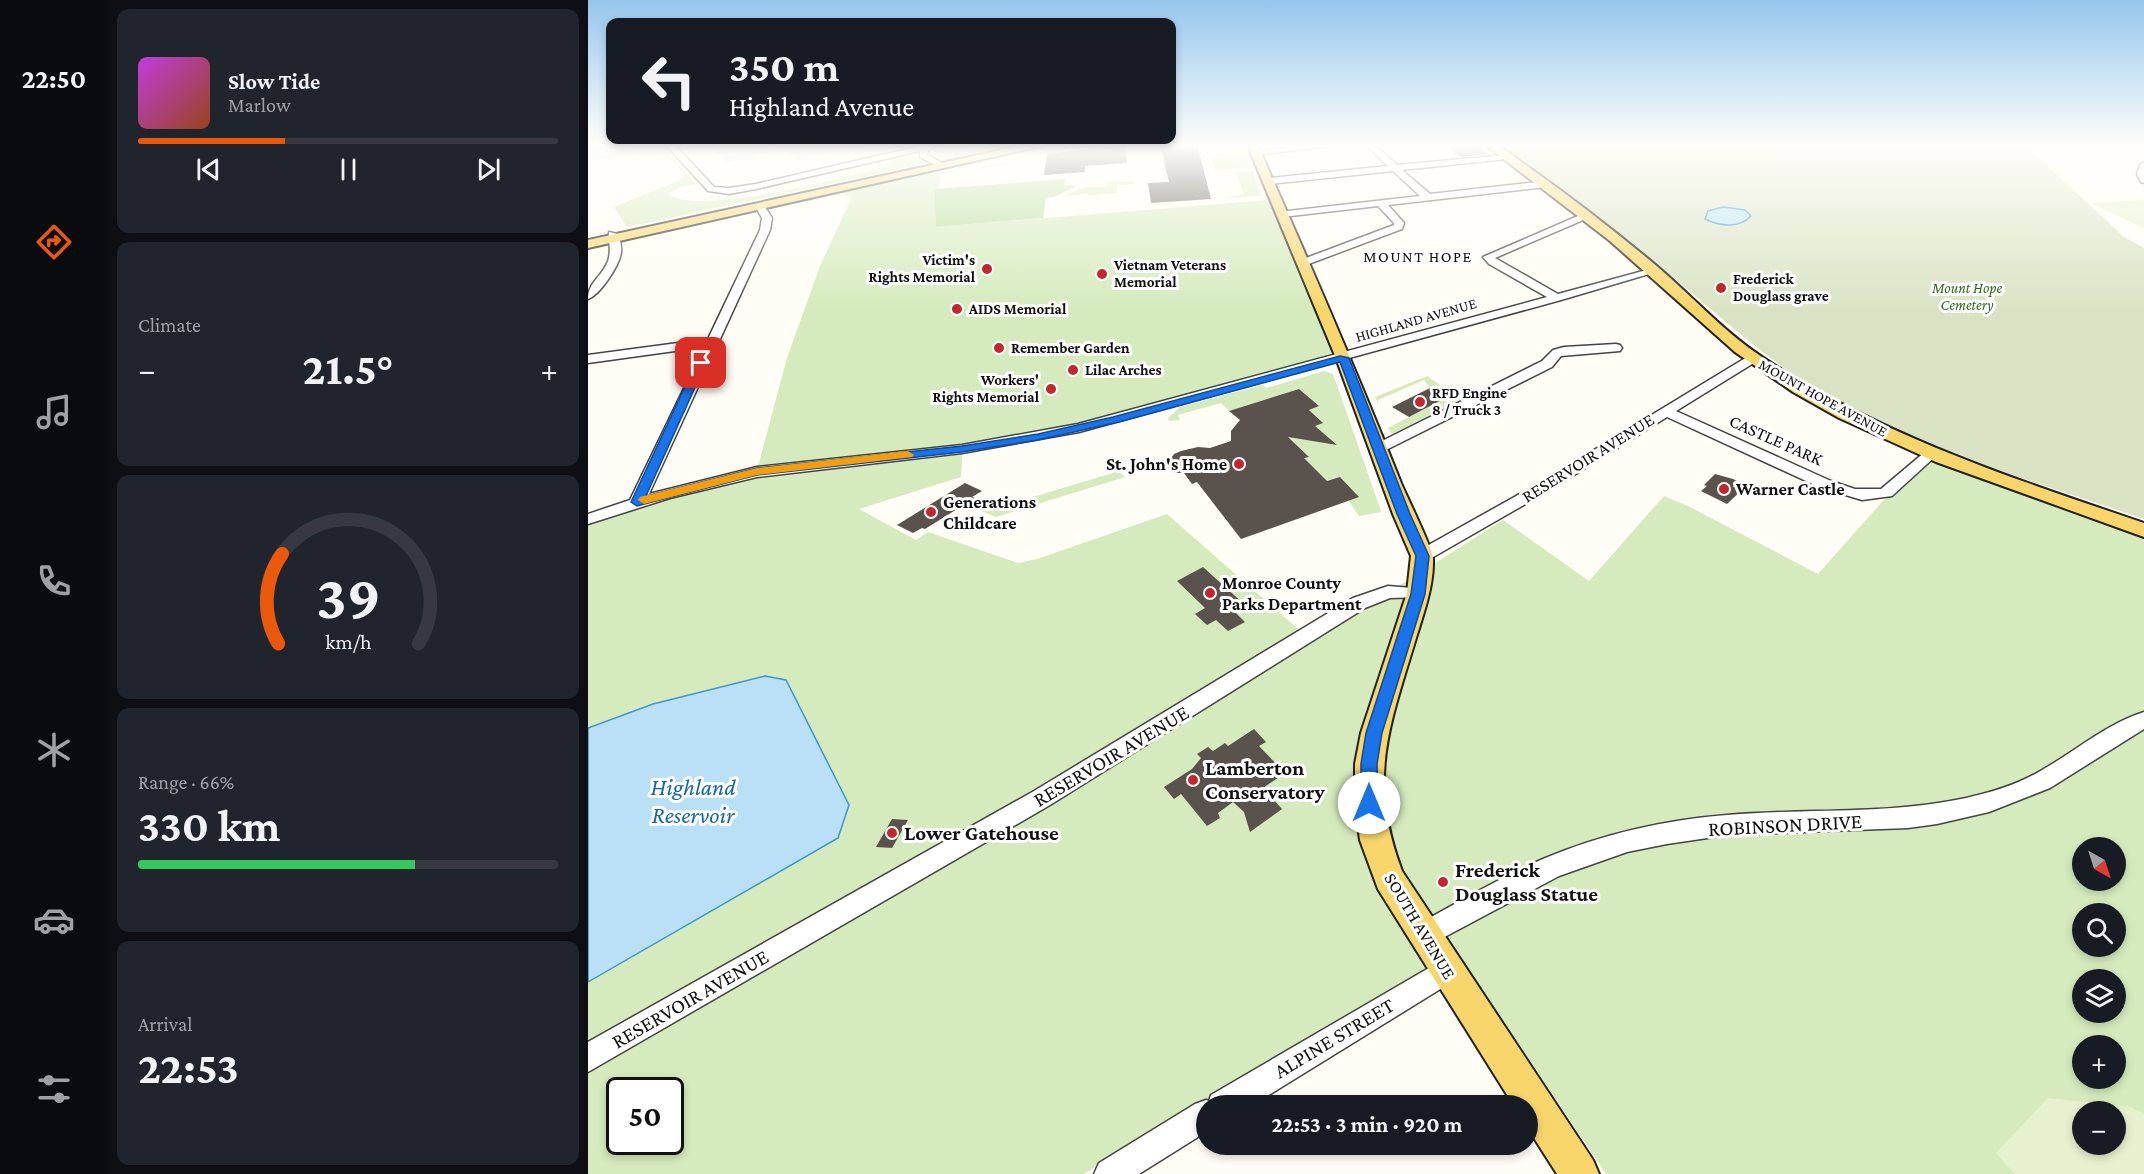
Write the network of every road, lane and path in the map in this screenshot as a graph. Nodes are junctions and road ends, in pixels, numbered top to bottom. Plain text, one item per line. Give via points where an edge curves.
1 (785, 199) edge
2 (792, 199) edge
3 (1276, 199) edge
4 (1421, 199) edge
5 (1566, 199) edge
6 (1381, 203) junction
7 (760, 206) junction
8 (1282, 214) junction
9 (1587, 215) junction
10 (614, 236) junction
11 (588, 242) edge
12 (1302, 263) junction
13 (1654, 271) junction
14 (588, 296) edge
15 (1557, 298) junction
16 (711, 342) junction
17 (1616, 348) dead end
18 (1344, 358) junction
19 (1752, 358) junction
20 (588, 359) edge
21 (1665, 411) junction
22 (1379, 448) junction
23 (1931, 454) junction
24 (637, 502) junction
25 (588, 519) edge
26 (2144, 530) edge
27 (1422, 556) junction
28 (1418, 594) junction
29 (2144, 720) edge
30 (1424, 935) junction
31 (1446, 971) junction
32 (588, 1058) edge
33 (1240, 1095) edge
34 (1196, 1122) edge
35 (1110, 1174) edge
36 (1579, 1174) edge

1 - 10 main road
2 - 7 main road
3 - 8 main road
4 - 6 street
5 - 9 main road, MOUNT HOPE AVENUE
6 - 8 street
6 - 12 street via 1399,227
7 - 10 main road
7 - 16 street via 767,218 765,230
8 - 12 main road
9 - 13 main road, MOUNT HOPE AVENUE
9 - 15 street via 1488,257
10 - 11 main road
10 - 14 street via 616,256
12 - 18 main road
13 - 15 street, HIGHLAND AVENUE
13 - 19 main road, MOUNT HOPE AVENUE
15 - 18 street, HIGHLAND AVENUE
16 - 20 street
16 - 24 street
17 - 22 street via 1557,353 1547,364
18 - 22 main road
18 - 24 street, HIGHLAND AVENUE via 1038,437 757,472
19 - 21 street, RESERVOIR AVENUE
19 - 23 main road, MOUNT HOPE AVENUE via 1848,416
21 - 23 street, CASTLE PARK via 1851,493 1886,493
21 - 27 street, RESERVOIR AVENUE via 1549,484
22 - 27 main road
23 - 26 main road, MOUNT HOPE AVENUE
24 - 25 street, HIGHLAND AVENUE
27 - 28 main road, SOUTH AVENUE
28 - 30 main road, SOUTH AVENUE via 1374,733 1369,803 1375,840 1389,879
28 - 32 street, RESERVOIR AVENUE via 1388,592 1359,603 1042,798
29 - 30 street, ROBINSON DRIVE via 2112,735 2049,778 2015,794 1912,817 1729,825 1646,837 1568,860
30 - 31 main road, SOUTH AVENUE
31 - 33 street, ALPINE STREET
31 - 36 main road, SOUTH AVENUE
34 - 35 street

